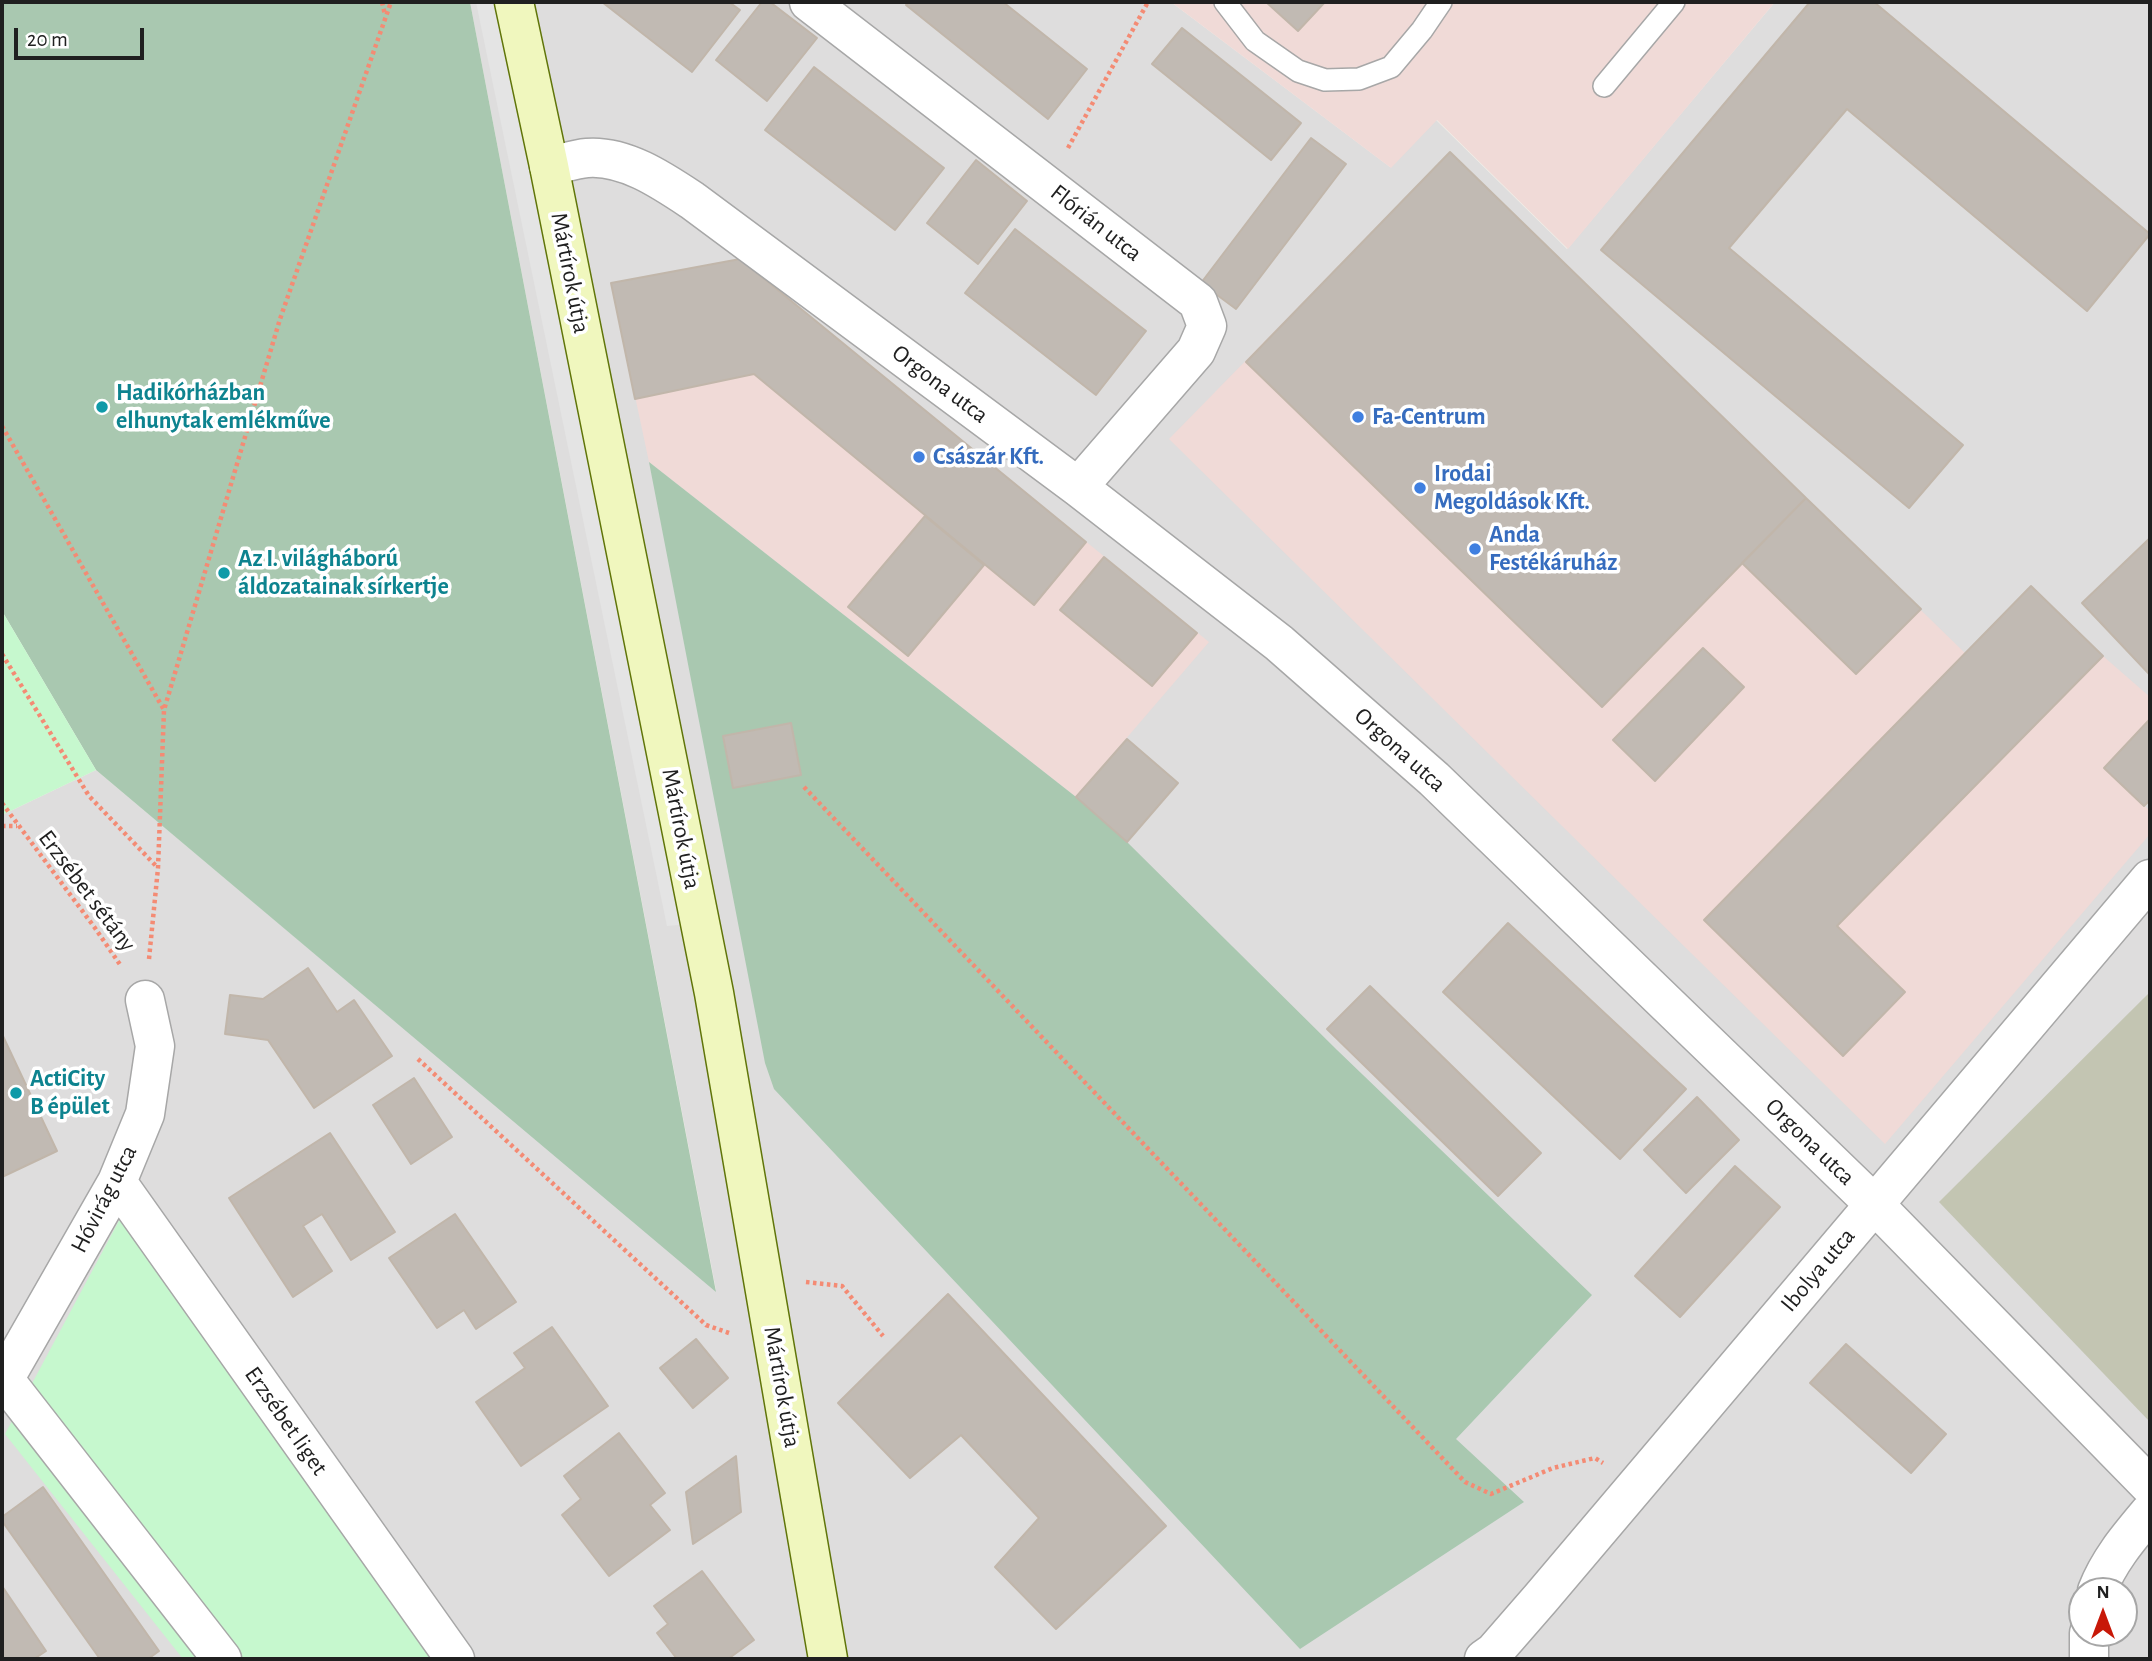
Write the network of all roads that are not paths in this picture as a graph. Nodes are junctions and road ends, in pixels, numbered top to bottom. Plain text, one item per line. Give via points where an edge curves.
1 (514, 2) edge
2 (809, 2) edge
3 (1225, 2) edge
4 (1441, 2) edge
5 (1674, 2) edge
6 (1604, 86) dead end
7 (549, 166) junction
8 (1078, 487) junction
9 (2150, 879) edge
10 (145, 1000) road end
11 (117, 1182) junction
12 (1874, 1204) junction
13 (3, 1381) edge
14 (2150, 1486) edge
15 (2150, 1512) edge
16 (2102, 1577) edge
17 (222, 1659) edge
18 (455, 1659) edge
19 (828, 1659) edge
20 (1484, 1659) edge

1 - 7 street, Mártírok útja
2 - 8 street, Flórián utca via 1198,302 1207,326 1196,351
3 - 4 lane via 1255,41 1298,71 1325,80 1359,79 1391,66
5 - 6 lane
7 - 8 street, Orgona utca via 588,158 627,163 661,180
7 - 19 street, Mártírok útja via 713,993
8 - 12 street, Orgona utca via 1279,643 1434,779
9 - 12 street, Ibolya utca
10 - 11 street, Hóvirág utca via 155,1046 145,1114
11 - 13 street, Hóvirág utca
11 - 18 street, Erzsébet liget
12 - 14 street, Orgona utca
12 - 20 street, Ibolya utca via 1541,1598
13 - 17 street
15 - 16 street

